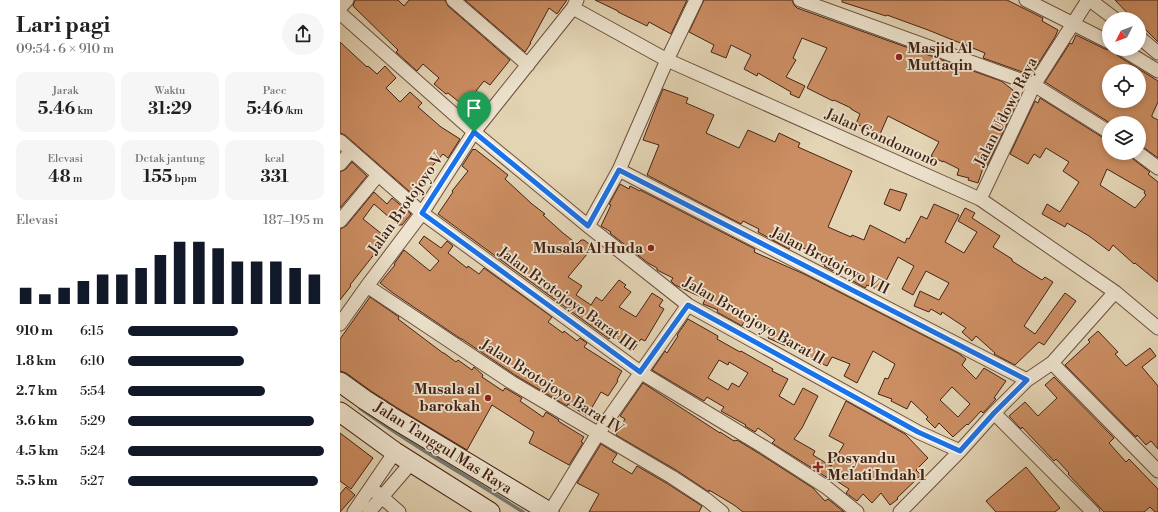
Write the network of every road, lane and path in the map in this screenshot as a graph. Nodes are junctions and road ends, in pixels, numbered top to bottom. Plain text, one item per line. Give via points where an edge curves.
1 (347, 0) edge
2 (453, 0) edge
3 (696, 0) edge
4 (800, 0) edge
5 (1026, 0) edge
6 (1089, 0) edge
7 (575, 4) edge
8 (340, 8) edge
9 (1105, 12) edge
10 (340, 13) edge
11 (1073, 24) junction
12 (1102, 38) edge
13 (1146, 43) edge
14 (1158, 53) edge
15 (1133, 56) edge
16 (667, 60) junction
17 (528, 65) junction
18 (1158, 71) edge
19 (1034, 86) junction
20 (1102, 128) edge
21 (474, 132) junction
22 (340, 141) edge
23 (351, 151) junction
24 (1146, 159) edge
25 (340, 164) edge
26 (1158, 168) edge
27 (619, 170) junction
28 (378, 175) junction
29 (980, 199) junction
30 (422, 213) junction
31 (340, 221) edge
32 (588, 226) junction
33 (367, 286) junction
34 (1115, 292) junction
35 (688, 305) junction
36 (340, 324) edge
37 (1158, 328) edge
38 (1052, 363) junction
39 (640, 372) junction
40 (1027, 380) junction
41 (340, 382) edge
42 (340, 412) edge
43 (994, 413) junction
44 (598, 434) junction
45 (960, 451) junction
46 (395, 452) junction
47 (411, 463) junction
48 (1158, 471) edge
49 (371, 488) junction
50 (382, 497) junction
51 (354, 512) edge
52 (369, 512) edge
53 (399, 512) edge
54 (490, 512) edge
55 (550, 512) edge
56 (722, 512) edge
57 (857, 512) edge
58 (900, 512) edge
59 (1093, 512) edge

1 - 8 street
2 - 17 street
3 - 16 street
4 - 19 street
5 - 11 street
6 - 9 street
6 - 11 street, Jalan Udowo Raya
7 - 16 street, Jalan Gondomono
7 - 17 street, Jalan Brotojoyo V
10 - 21 street, Jalan Brotojoyo Barat II
11 - 12 street
11 - 19 street, Jalan Udowo Raya
13 - 14 street
15 - 18 street
16 - 27 street
16 - 29 street, Jalan Gondomono
17 - 21 street, Jalan Brotojoyo V
19 - 20 street
19 - 29 street, Jalan Udowo Raya
21 - 30 street, Jalan Brotojoyo V
21 - 32 street, Jalan Brotojoyo Barat II
22 - 23 street, Jalan Brotojoyo Barat III
23 - 25 street
23 - 28 street, Jalan Brotojoyo Barat III
24 - 26 street
27 - 32 street
27 - 40 street, Jalan Brotojoyo VII
28 - 30 street, Jalan Brotojoyo Barat III
28 - 31 street
29 - 34 street, Jalan Gondomono
30 - 33 street, Jalan Brotojoyo V
30 - 39 street, Jalan Brotojoyo Barat III
32 - 35 street, Jalan Brotojoyo Barat II
33 - 36 street, Jalan Brotojoyo V
33 - 44 street, Jalan Brotojoyo Barat IV via 510,382
34 - 37 street, Jalan Gondomono
34 - 38 street
35 - 39 street
35 - 45 street, Jalan Brotojoyo Barat II via 918,432
38 - 40 street
38 - 48 street
39 - 44 street
39 - 57 street, Jalan Brotojoyo Barat III via 826,487
40 - 43 street
41 - 55 street, Jalan Tanggul Mas Raya via 393,418
42 - 46 street, Jalan Tanggul Mas Raya
43 - 45 street
43 - 59 street
44 - 55 street
44 - 56 street, Jalan Brotojoyo Barat IV via 707,500
45 - 58 street
46 - 47 street, Jalan Tanggul Mas Raya
46 - 49 street
47 - 50 street
47 - 54 street, Jalan Tanggul Mas Raya
49 - 50 street
49 - 51 street
50 - 52 street
50 - 53 street

